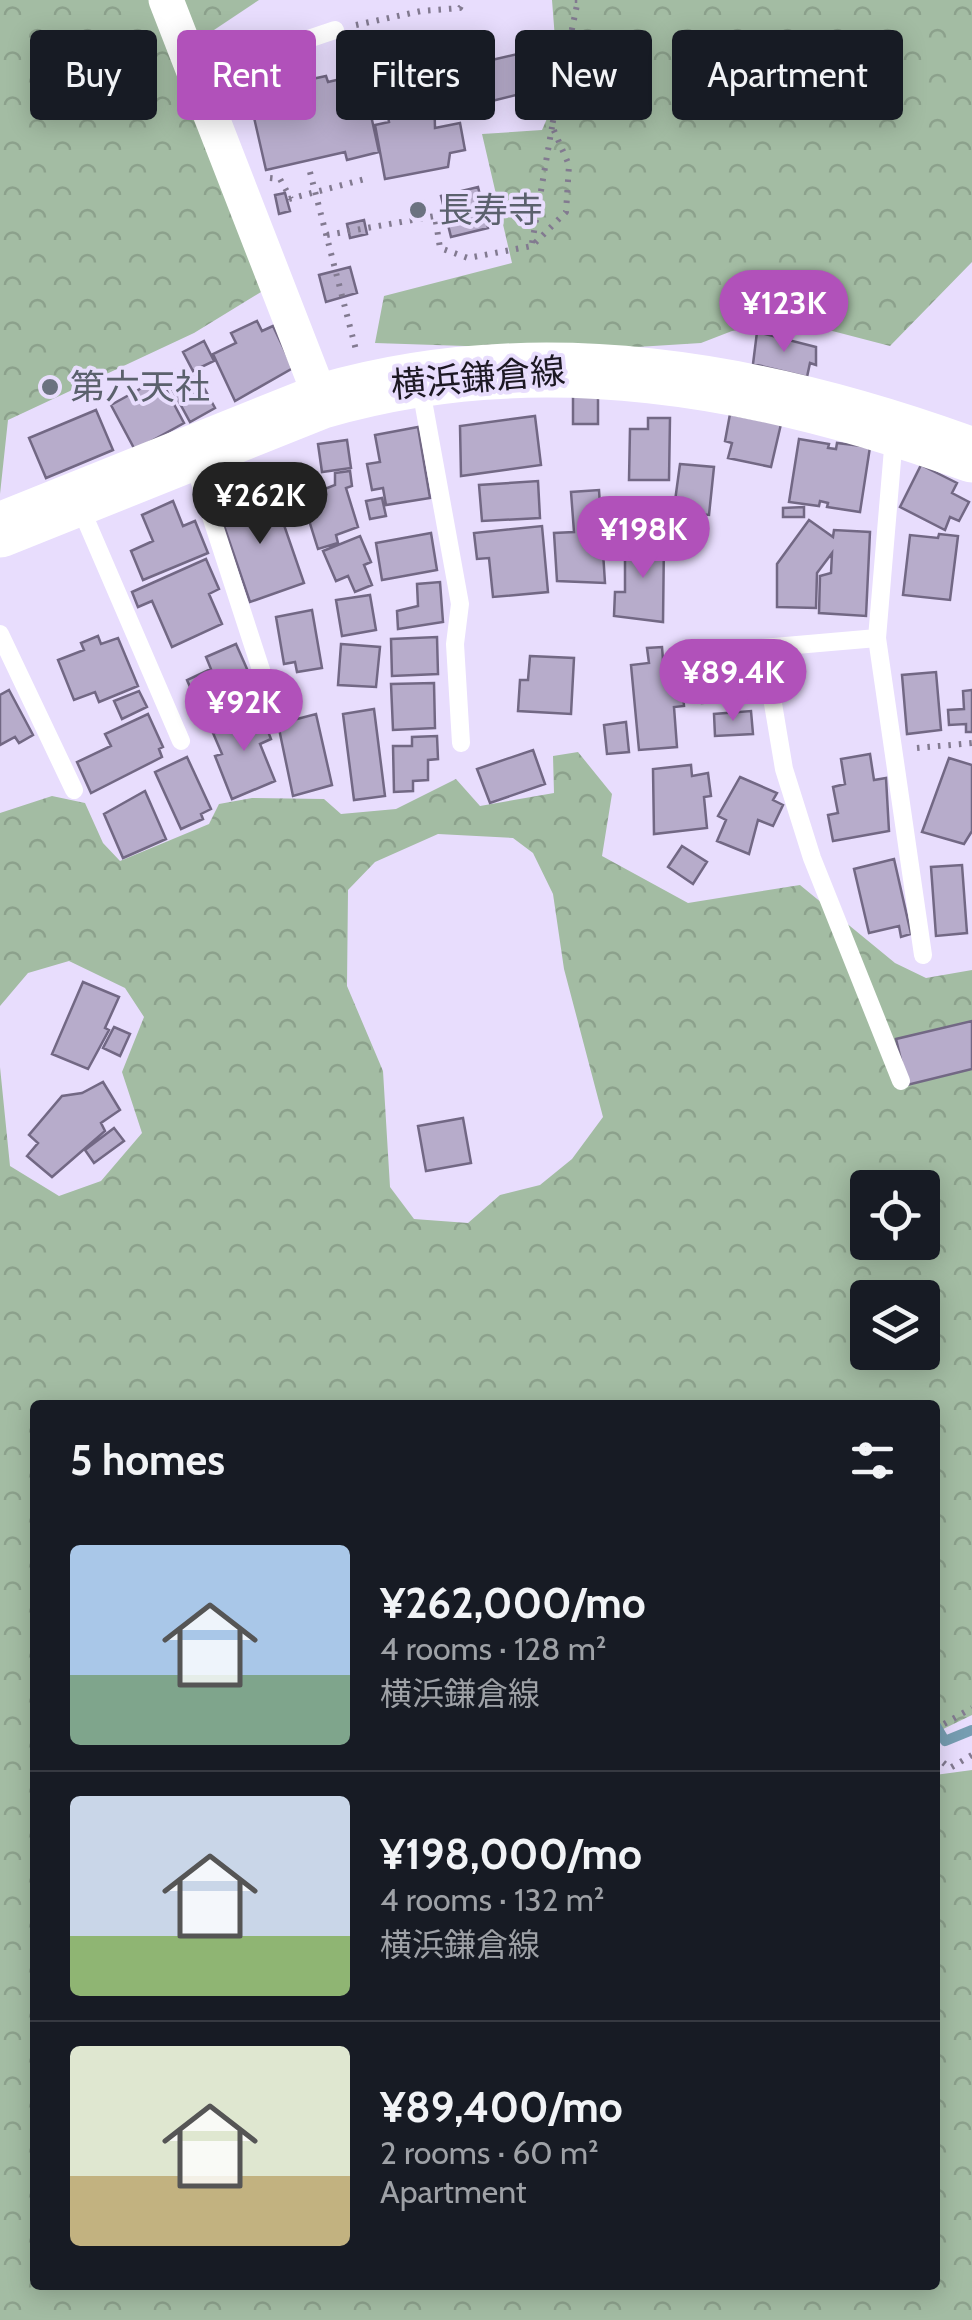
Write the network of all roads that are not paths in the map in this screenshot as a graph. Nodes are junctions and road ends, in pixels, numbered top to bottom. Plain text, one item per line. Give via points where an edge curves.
1 (166, 0) edge
2 (179, 30) edge
3 (335, 30) road end
4 (316, 36) edge
5 (214, 120) edge
6 (420, 378) junction
7 (341, 384) junction
8 (895, 427) junction
9 (972, 455) edge
10 (191, 456) junction
11 (78, 502) junction
12 (0, 530) edge
13 (0, 634) edge
14 (877, 638) junction
15 (764, 650) junction
16 (682, 655) dead end
17 (264, 679) dead end
18 (181, 740) dead end
19 (461, 743) dead end
20 (74, 790) dead end
21 (923, 955) dead end
22 (901, 1080) dead end

1 - 2 street
3 - 4 lane
5 - 7 street via 247,212
6 - 7 main road, 横浜鎌倉線
6 - 8 main road, 横浜鎌倉線 via 514,370 640,373 733,387
6 - 19 lane via 460,604
7 - 10 main road, 横浜鎌倉線
8 - 9 main road, 横浜鎌倉線
8 - 14 lane
10 - 11 main road, 横浜鎌倉線
10 - 17 lane
11 - 12 main road, 横浜鎌倉線
11 - 18 lane
13 - 20 lane
14 - 15 lane
14 - 21 lane
15 - 16 lane
15 - 22 lane via 784,769 812,858

